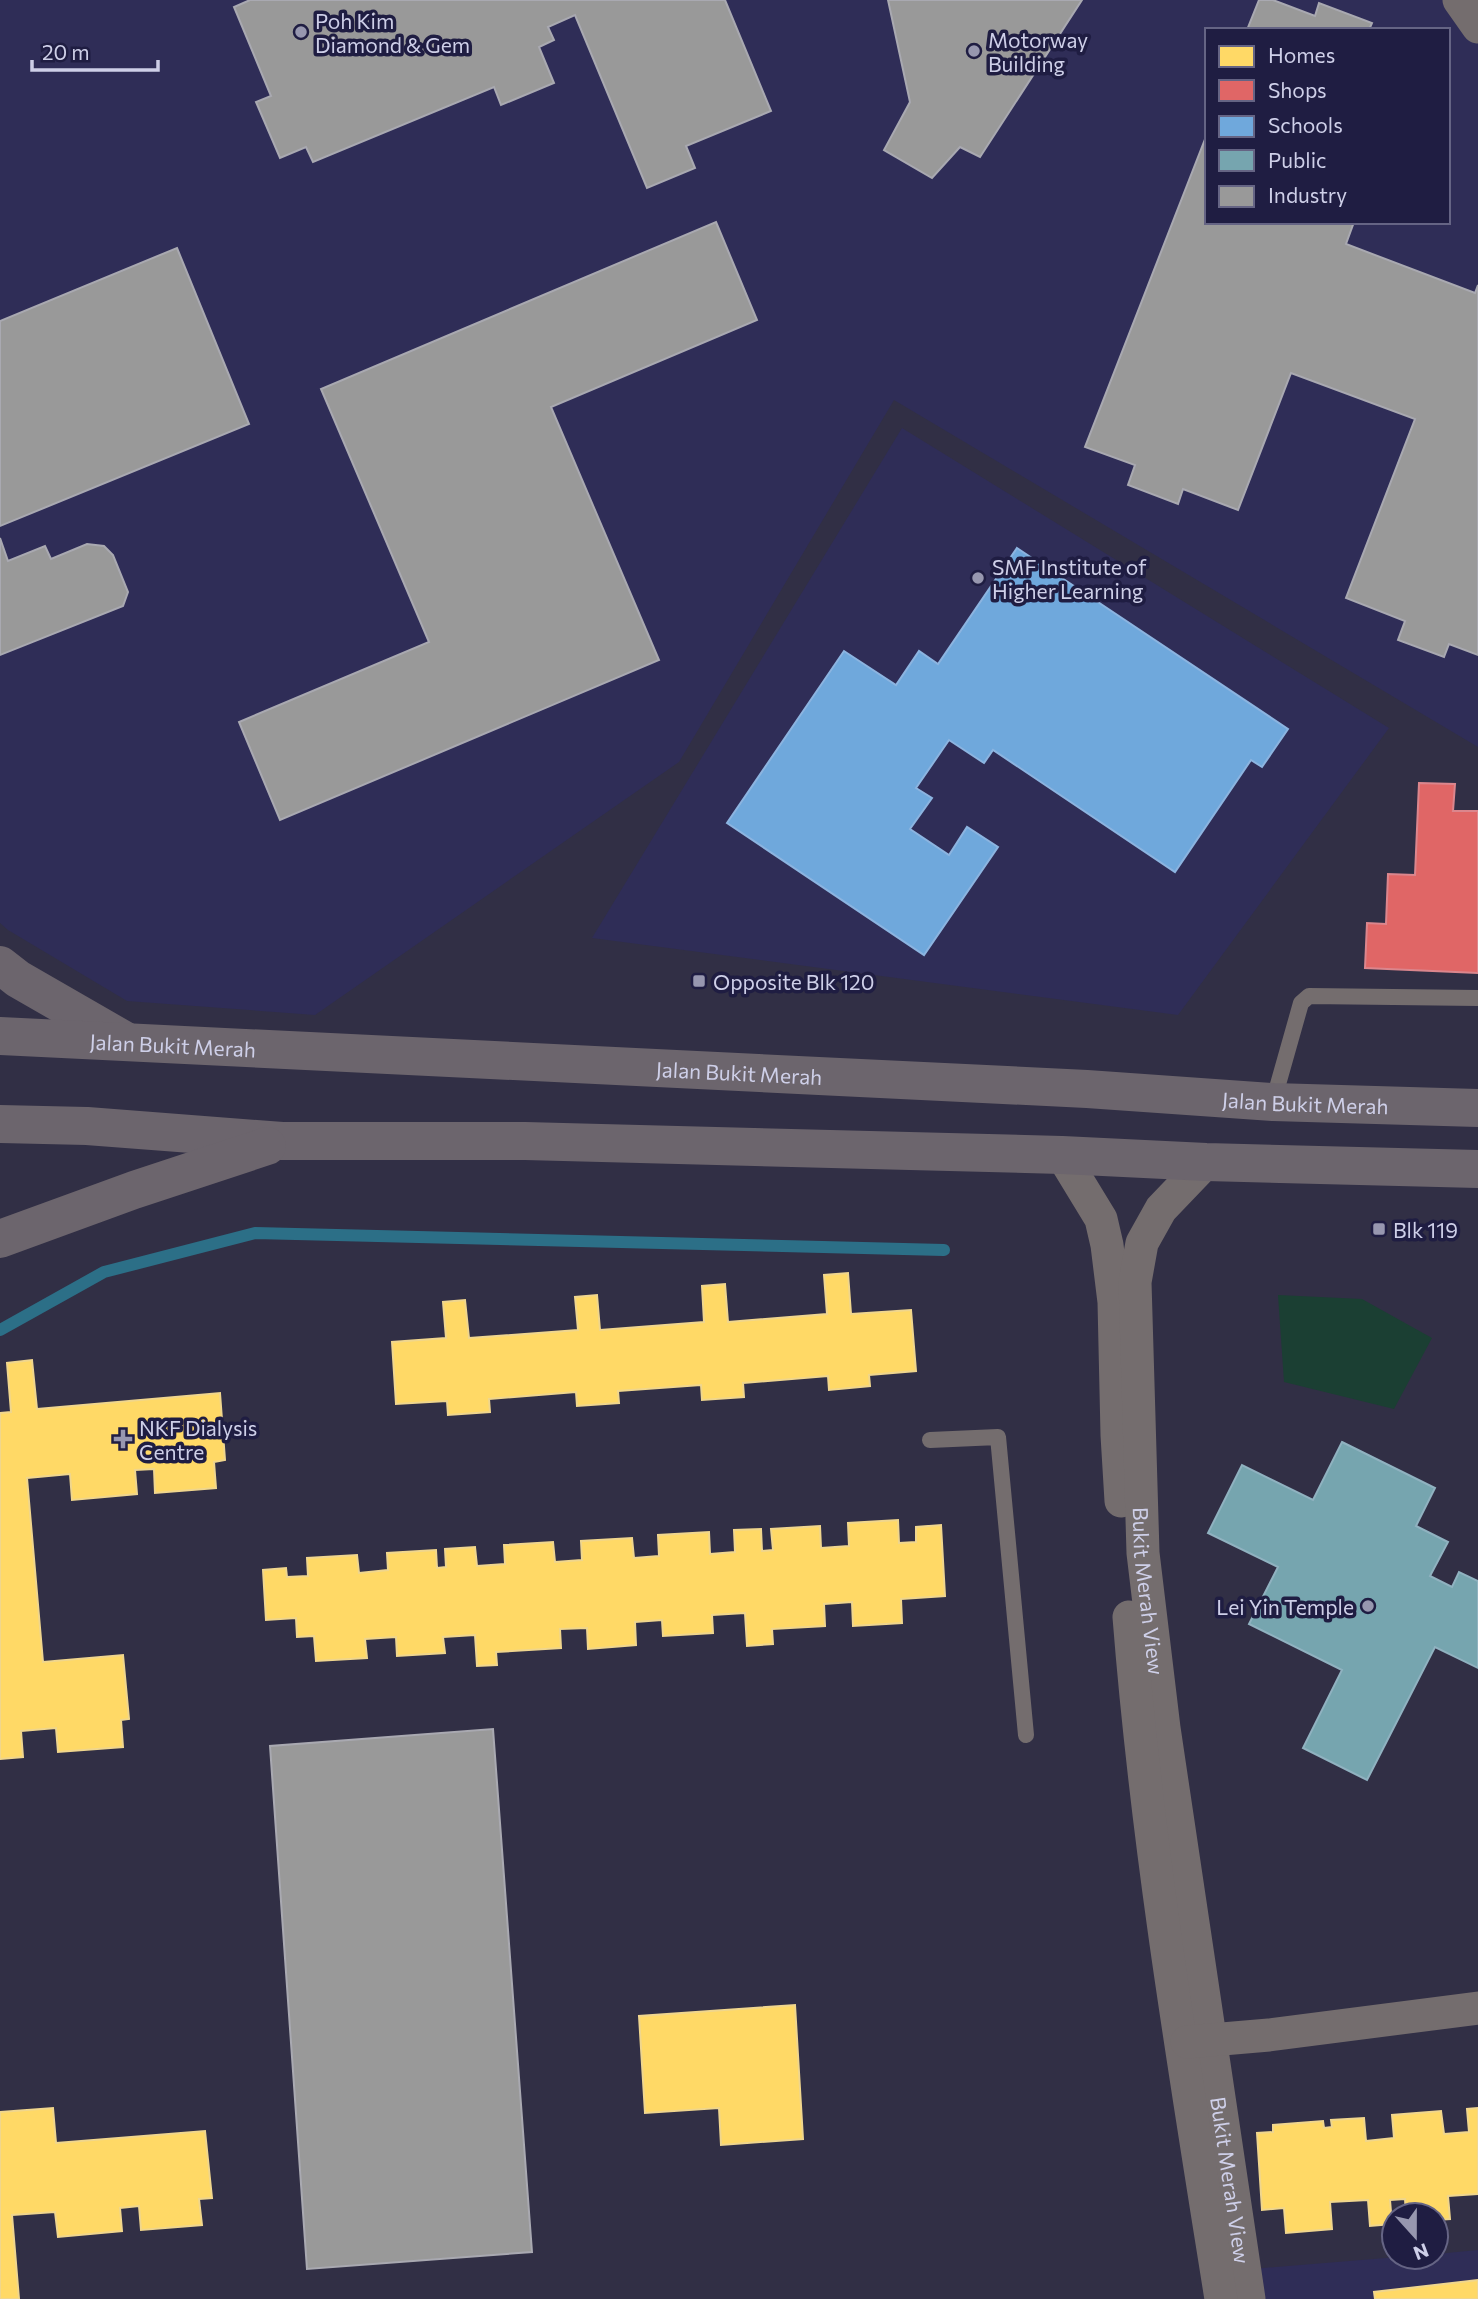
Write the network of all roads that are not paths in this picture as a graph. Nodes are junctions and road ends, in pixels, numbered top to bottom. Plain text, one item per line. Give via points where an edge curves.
1 (1459, 0) edge
2 (1478, 27) edge
3 (0, 965) edge
4 (1478, 998) edge
5 (0, 1036) edge
6 (128, 1043) junction
7 (1273, 1102) junction
8 (1478, 1108) edge
9 (0, 1124) edge
10 (282, 1141) junction
11 (1062, 1155) junction
12 (1206, 1162) junction
13 (1478, 1169) edge
14 (0, 1239) edge
15 (930, 1440) dead end
16 (1151, 1729) junction
17 (1026, 1735) dead end
18 (1478, 2008) edge
19 (1478, 2027) edge
20 (1197, 2052) junction
21 (1221, 2299) edge
22 (1249, 2299) edge

1 - 2 street
3 - 6 main road
4 - 7 lane via 1309,996 1301,1003
5 - 6 main road, Jalan Bukit Merah
6 - 7 main road, Jalan Bukit Merah via 1073,1088
7 - 8 main road, Jalan Bukit Merah
9 - 10 main road
10 - 11 main road via 525,1141
10 - 14 main road
11 - 12 main road
11 - 16 street, Bukit Merah View via 1101,1219 1108,1245 1116,1435
12 - 13 main road
12 - 16 street, Bukit Merah View via 1161,1209 1142,1243 1135,1282
15 - 17 lane via 998,1437
16 - 20 street, Bukit Merah View
18 - 20 street via 1269,2035
19 - 20 street
20 - 21 street, Bukit Merah View
20 - 22 street, Bukit Merah View

